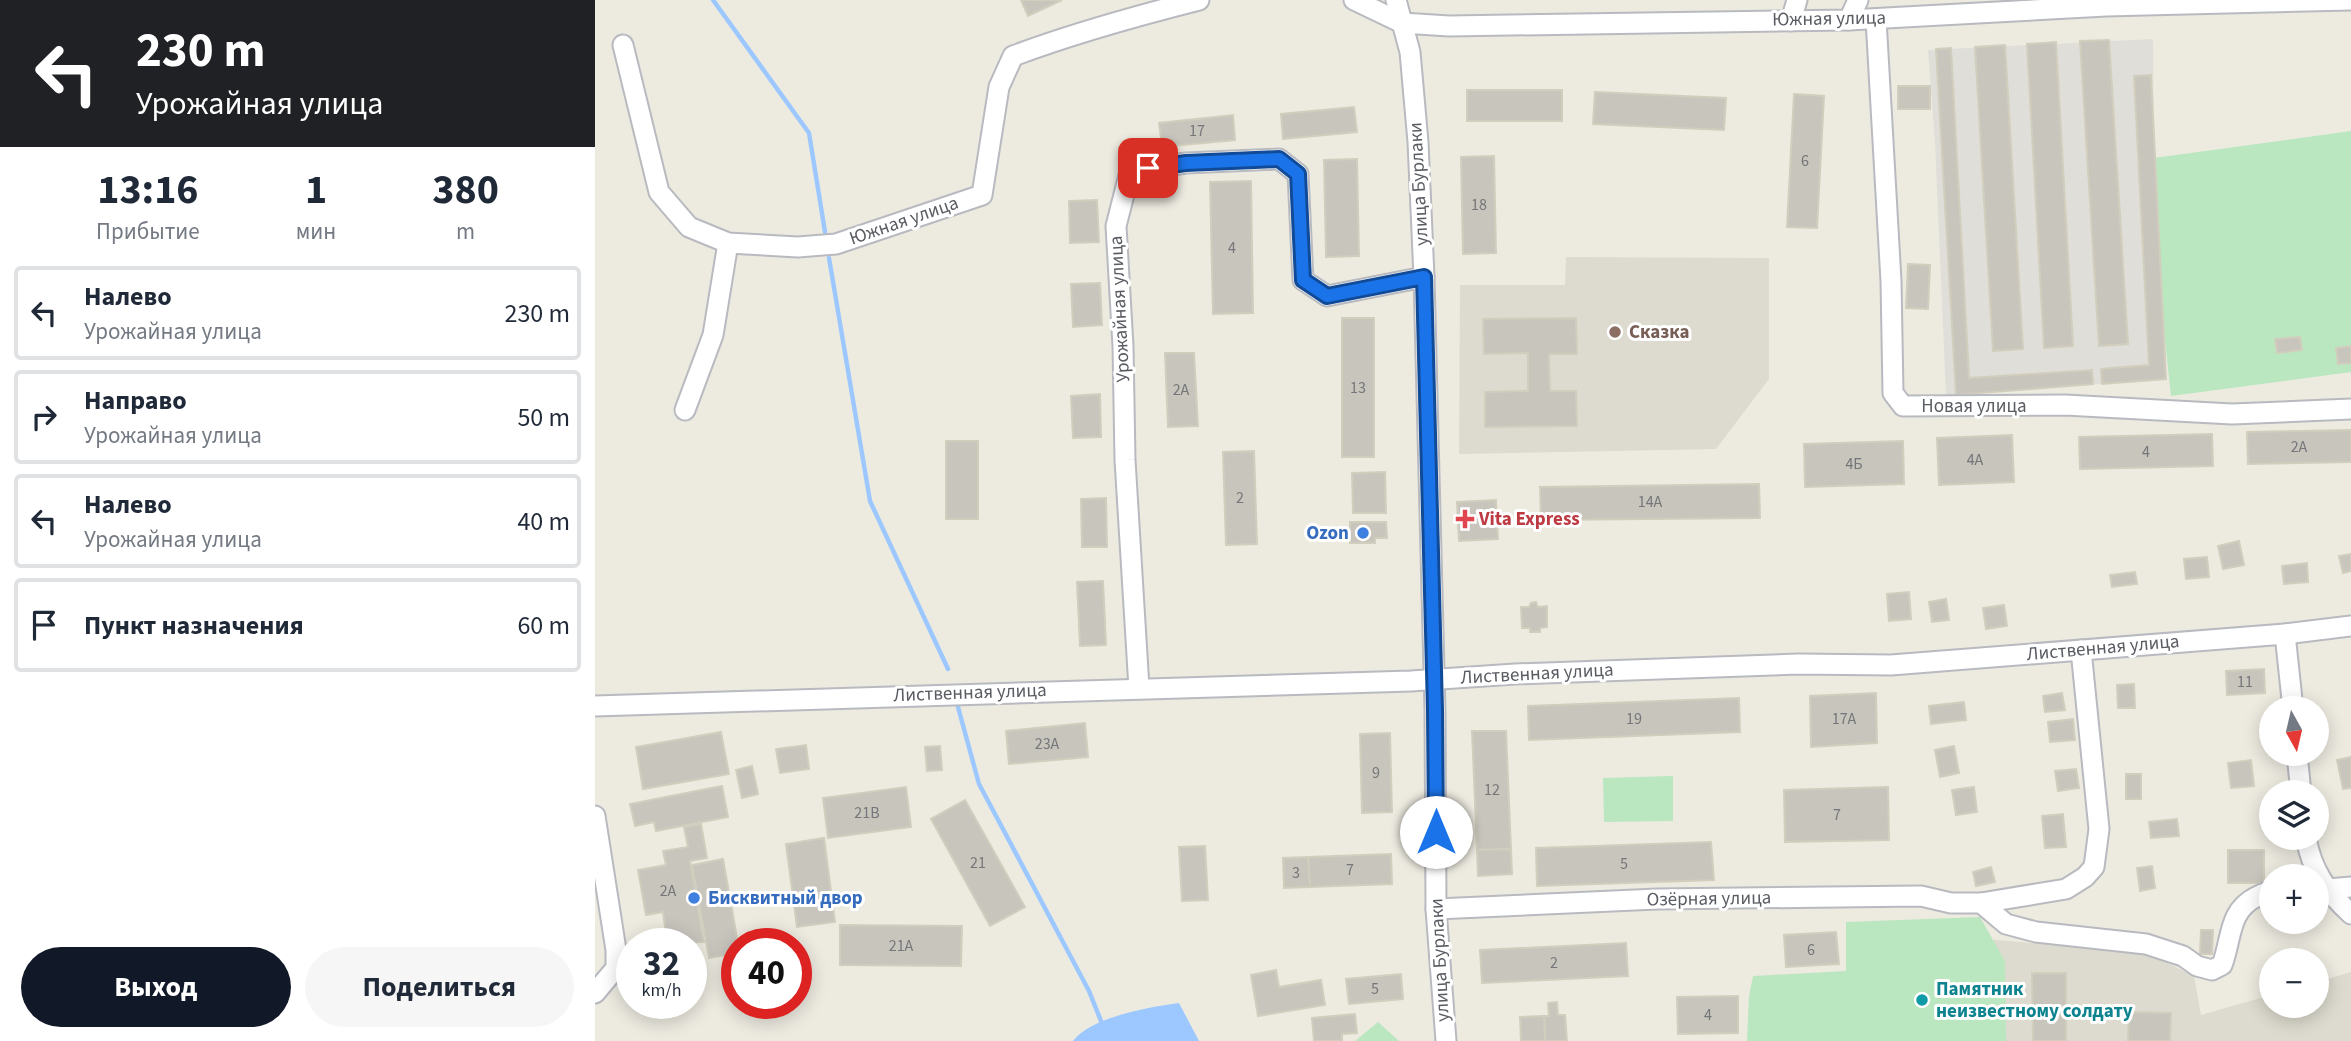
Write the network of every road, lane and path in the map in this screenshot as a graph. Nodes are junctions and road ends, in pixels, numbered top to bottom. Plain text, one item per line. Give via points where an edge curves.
1 (1199, 0) edge
2 (1354, 0) edge
3 (1396, 0) edge
4 (1797, 0) edge
5 (1858, 0) edge
6 (2350, 0) edge
7 (2191, 1) edge
8 (2262, 1) edge
9 (2106, 3) edge
10 (1876, 19) junction
11 (1849, 20) junction
12 (1791, 21) junction
13 (1402, 23) junction
14 (623, 45) dead end
15 (728, 243) junction
16 (1424, 277) junction
17 (2351, 409) edge
18 (685, 410) dead end
19 (2351, 626) edge
20 (2285, 634) junction
21 (2081, 650) junction
22 (1434, 679) junction
23 (1139, 688) junction
24 (2292, 696) edge
25 (595, 706) edge
26 (595, 816) edge
27 (2351, 887) edge
28 (2329, 888) edge
29 (2259, 895) edge
30 (2329, 896) edge
31 (1981, 903) junction
32 (1436, 909) junction
33 (2351, 914) edge
34 (595, 993) edge
35 (1446, 1041) edge

1 - 15 street, Южная улица via 1112,22 1013,56 999,87 982,195 836,244
2 - 13 street, Южная улица
3 - 13 street, улица Бурлаки
4 - 12 street
5 - 11 street
6 - 8 street, Южная улица
7 - 8 street, Южная улица
7 - 9 street, Южная улица
9 - 10 street, Южная улица
10 - 11 street, Южная улица
10 - 17 street, Новая улица via 1893,393 1903,406 2065,405 2232,414
11 - 12 street, Южная улица
12 - 13 street, Южная улица
13 - 16 street, улица Бурлаки via 1411,52
14 - 15 street, Южная улица via 659,192 689,227
15 - 18 street via 713,335
16 - 22 street, улица Бурлаки
16 - 23 street, Урожайная улица via 1327,296 1303,280 1298,174 1279,159 1130,171 1116,226
19 - 20 street, Лиственная улица
20 - 21 street, Лиственная улица
20 - 24 street
21 - 22 street, Лиственная улица via 1891,665 1785,664
21 - 31 street, Озёрная улица via 2099,829 2094,867 2066,888
22 - 23 street, Лиственная улица
22 - 32 street, улица Бурлаки
23 - 25 street, Лиственная улица
26 - 34 street via 616,950 616,968
27 - 28 street
29 - 31 street via 2245,902 2234,918 2222,965 2211,970 2146,944 2036,932 2006,924
30 - 33 street
31 - 32 street, Озёрная улица via 1921,896 1742,897
32 - 35 street, улица Бурлаки

